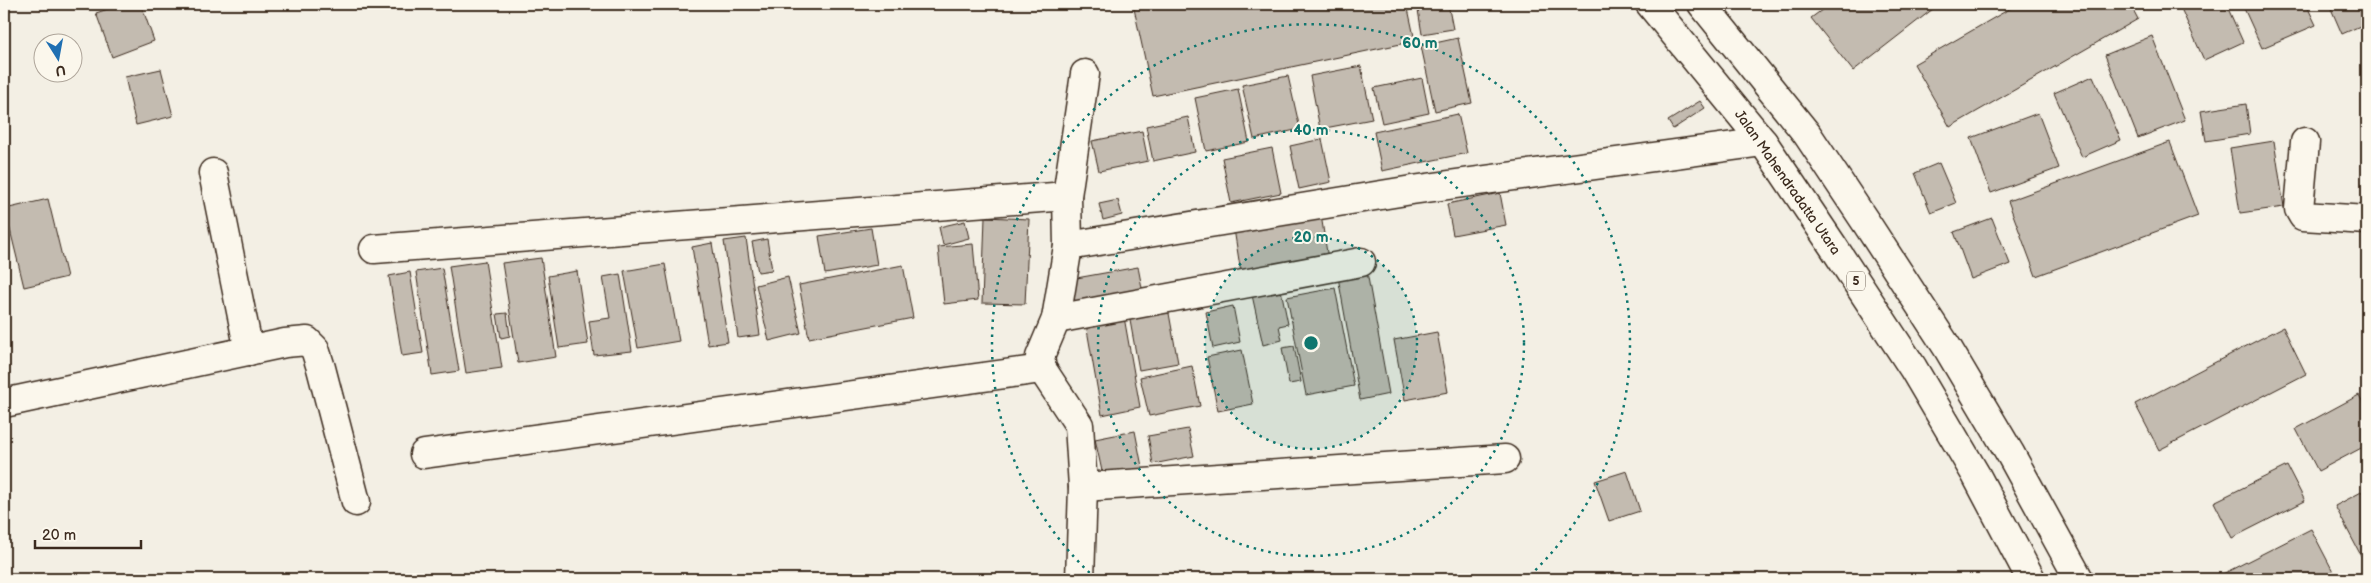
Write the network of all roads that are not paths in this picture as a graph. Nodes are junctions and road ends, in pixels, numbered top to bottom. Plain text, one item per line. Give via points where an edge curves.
1 (1650, 4) edge
2 (1702, 4) edge
3 (1085, 74) dead end
4 (1763, 142) junction
5 (2305, 142) dead end
6 (213, 173) dead end
7 (1067, 196) junction
8 (2367, 220) edge
9 (1068, 246) junction
10 (374, 249) dead end
11 (1361, 262) dead end
12 (1056, 319) junction
13 (249, 351) junction
14 (1042, 369) junction
15 (4, 403) edge
16 (424, 454) dead end
17 (1505, 459) dead end
18 (1083, 487) junction
19 (356, 502) dead end
20 (1080, 579) edge
21 (2031, 579) edge
22 (2079, 579) edge

1 - 4 main road, Jalan Mahendradatta Utara / 5
2 - 22 main road via 1807,134 1966,380
3 - 7 main road
4 - 9 main road via 1412,190
4 - 21 main road, Jalan Mahendradatta Utara / 5 via 1913,368 1976,475
5 - 8 main road via 2299,208 2303,216
6 - 13 main road
7 - 9 main road
7 - 10 main road
9 - 12 main road
11 - 12 main road
12 - 14 main road via 1040,357
13 - 15 main road
13 - 19 main road via 298,341 307,341 315,349
14 - 16 main road
14 - 18 main road via 1079,425
17 - 18 main road
18 - 20 main road

